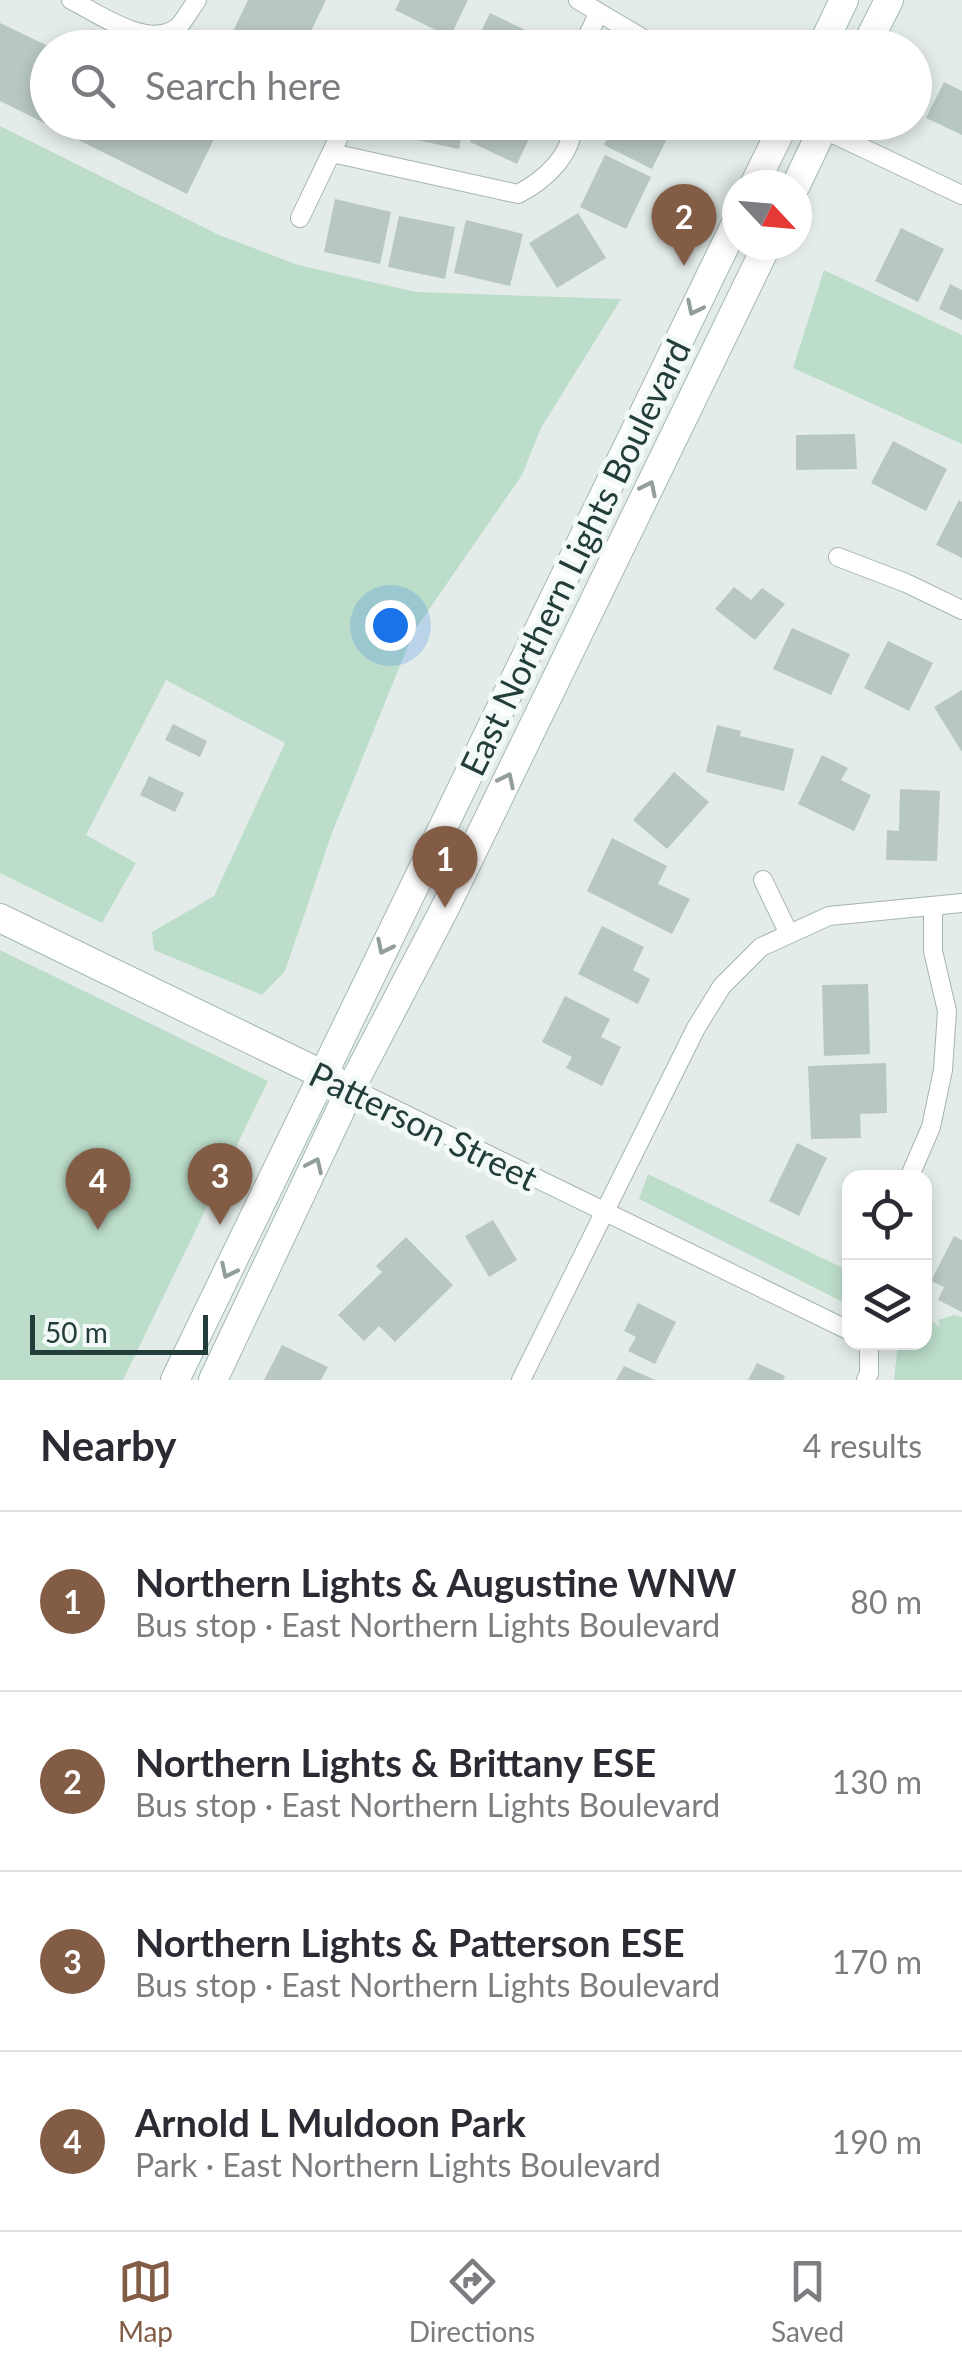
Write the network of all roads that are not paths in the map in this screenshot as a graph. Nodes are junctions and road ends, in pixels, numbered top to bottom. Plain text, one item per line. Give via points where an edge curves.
1 (71, 0) edge
2 (197, 0) edge
3 (578, 0) edge
4 (844, 0) edge
5 (889, 0) edge
6 (598, 14) junction
7 (134, 30) edge
8 (172, 30) edge
9 (590, 30) edge
10 (627, 30) edge
11 (830, 30) edge
12 (874, 30) edge
13 (338, 140) edge
14 (569, 140) edge
15 (775, 140) edge
16 (813, 140) edge
17 (849, 140) edge
18 (332, 153) junction
19 (761, 170) edge
20 (802, 170) edge
21 (962, 196) edge
22 (300, 218) dead end
23 (722, 251) edge
24 (760, 260) edge
25 (838, 557) dead end
26 (962, 610) edge
27 (763, 880) dead end
28 (962, 904) edge
29 (933, 906) junction
30 (0, 918) edge
31 (789, 934) junction
32 (322, 1076) junction
33 (351, 1088) junction
34 (912, 1170) edge
35 (604, 1212) junction
36 (842, 1327) edge
37 (869, 1350) edge
38 (175, 1380) edge
39 (214, 1380) edge
40 (521, 1380) edge
41 (866, 1380) edge

1 - 7 street
2 - 8 street
3 - 6 street
4 - 11 main road
5 - 12 main road
6 - 9 street
6 - 10 street
13 - 18 street
14 - 18 street via 557,164 518,194
15 - 19 main road
16 - 20 main road
17 - 21 street
18 - 22 street
23 -> 32 main road, East Northern Lights Boulevard
33 -> 24 main road, East Northern Lights Boulevard
25 - 26 street
27 - 31 street
28 - 29 street
29 - 31 street via 829,916
29 - 34 street via 946,1011 943,1070 931,1127
30 - 32 main road, Patterson Street
31 - 35 street via 761,947 722,986
32 - 33 main road, Patterson Street
32 -> 38 main road, East Northern Lights Boulevard
33 - 35 street, Patterson Street
39 -> 33 main road, East Northern Lights Boulevard
35 - 36 street, Patterson Street
35 - 40 street
37 - 41 street

